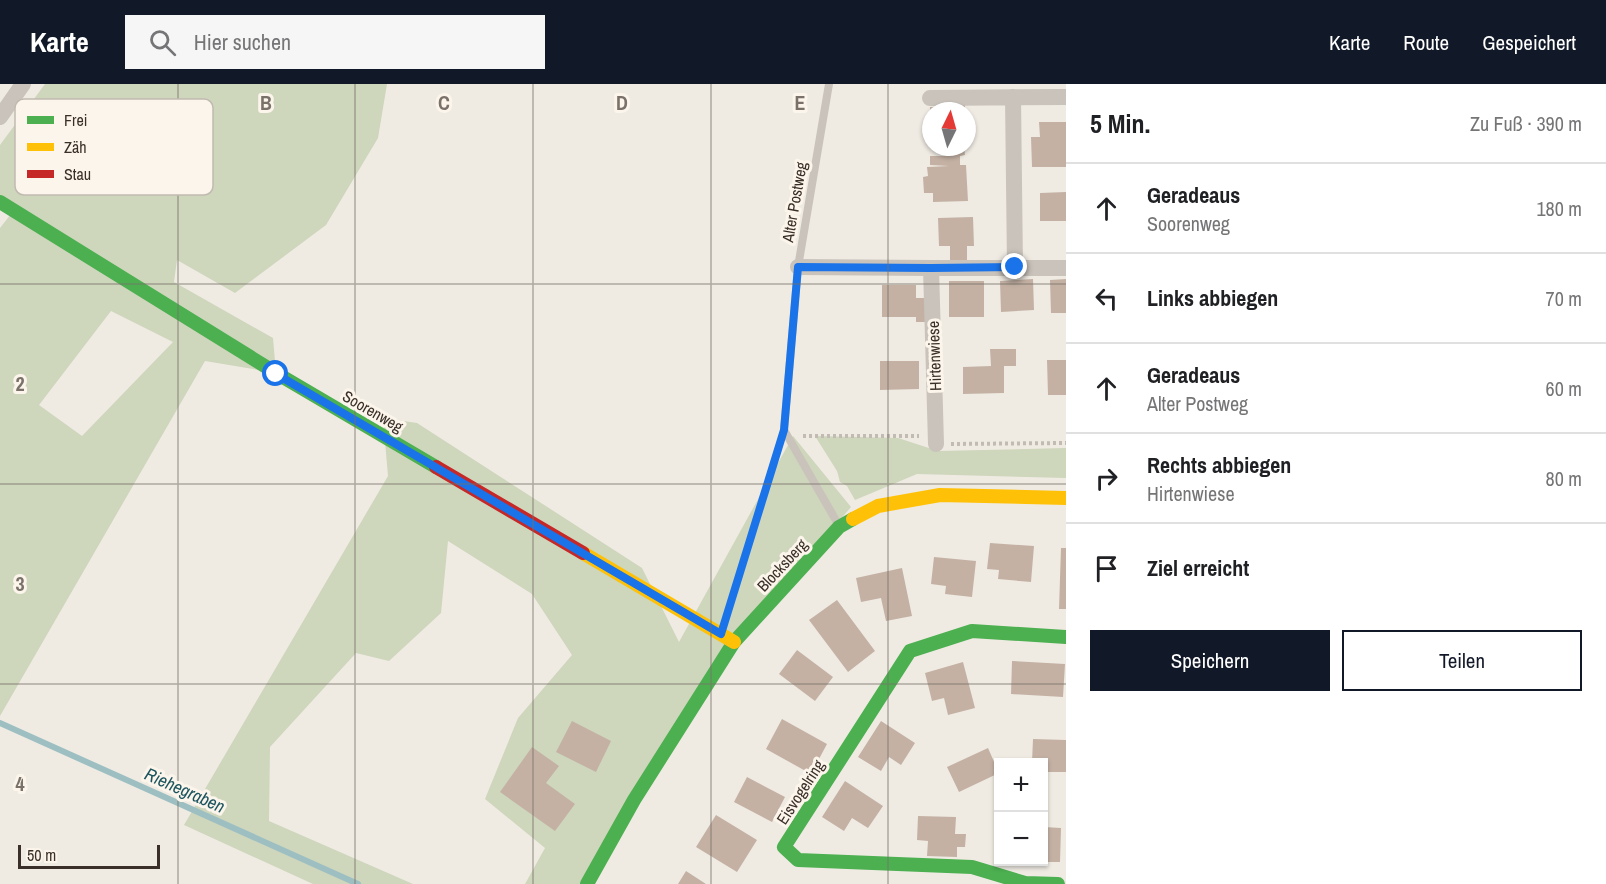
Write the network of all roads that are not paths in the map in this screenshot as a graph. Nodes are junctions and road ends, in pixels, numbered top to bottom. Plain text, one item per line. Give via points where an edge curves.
1 (24, 84) edge
2 (829, 84) edge
3 (1013, 97) junction
4 (1066, 97) edge
5 (930, 98) dead end
6 (0, 117) edge
7 (0, 201) edge
8 (798, 267) junction
9 (1015, 267) junction
10 (931, 268) junction
11 (1066, 268) edge
12 (936, 444) dead end
13 (1066, 498) edge
14 (839, 527) junction
15 (1066, 637) edge
16 (734, 642) junction
17 (587, 884) edge
18 (1058, 884) edge

1 - 6 street
2 - 8 lane, Alter Postweg
3 - 4 street
3 - 5 street
3 - 9 street
7 - 16 street, Soorenweg via 276,374
8 - 10 street
8 - 14 lane, Alter Postweg via 784,430
9 - 10 street
9 - 11 street
10 - 12 street, Hirtenwiese
13 - 14 street, Blocksberg via 940,495 878,506
14 - 16 street, Blocksberg
15 - 18 street, Eisvogelring via 972,632 910,651 784,847 798,860 972,867 1025,884
16 - 17 street, Blocksberg via 634,800

